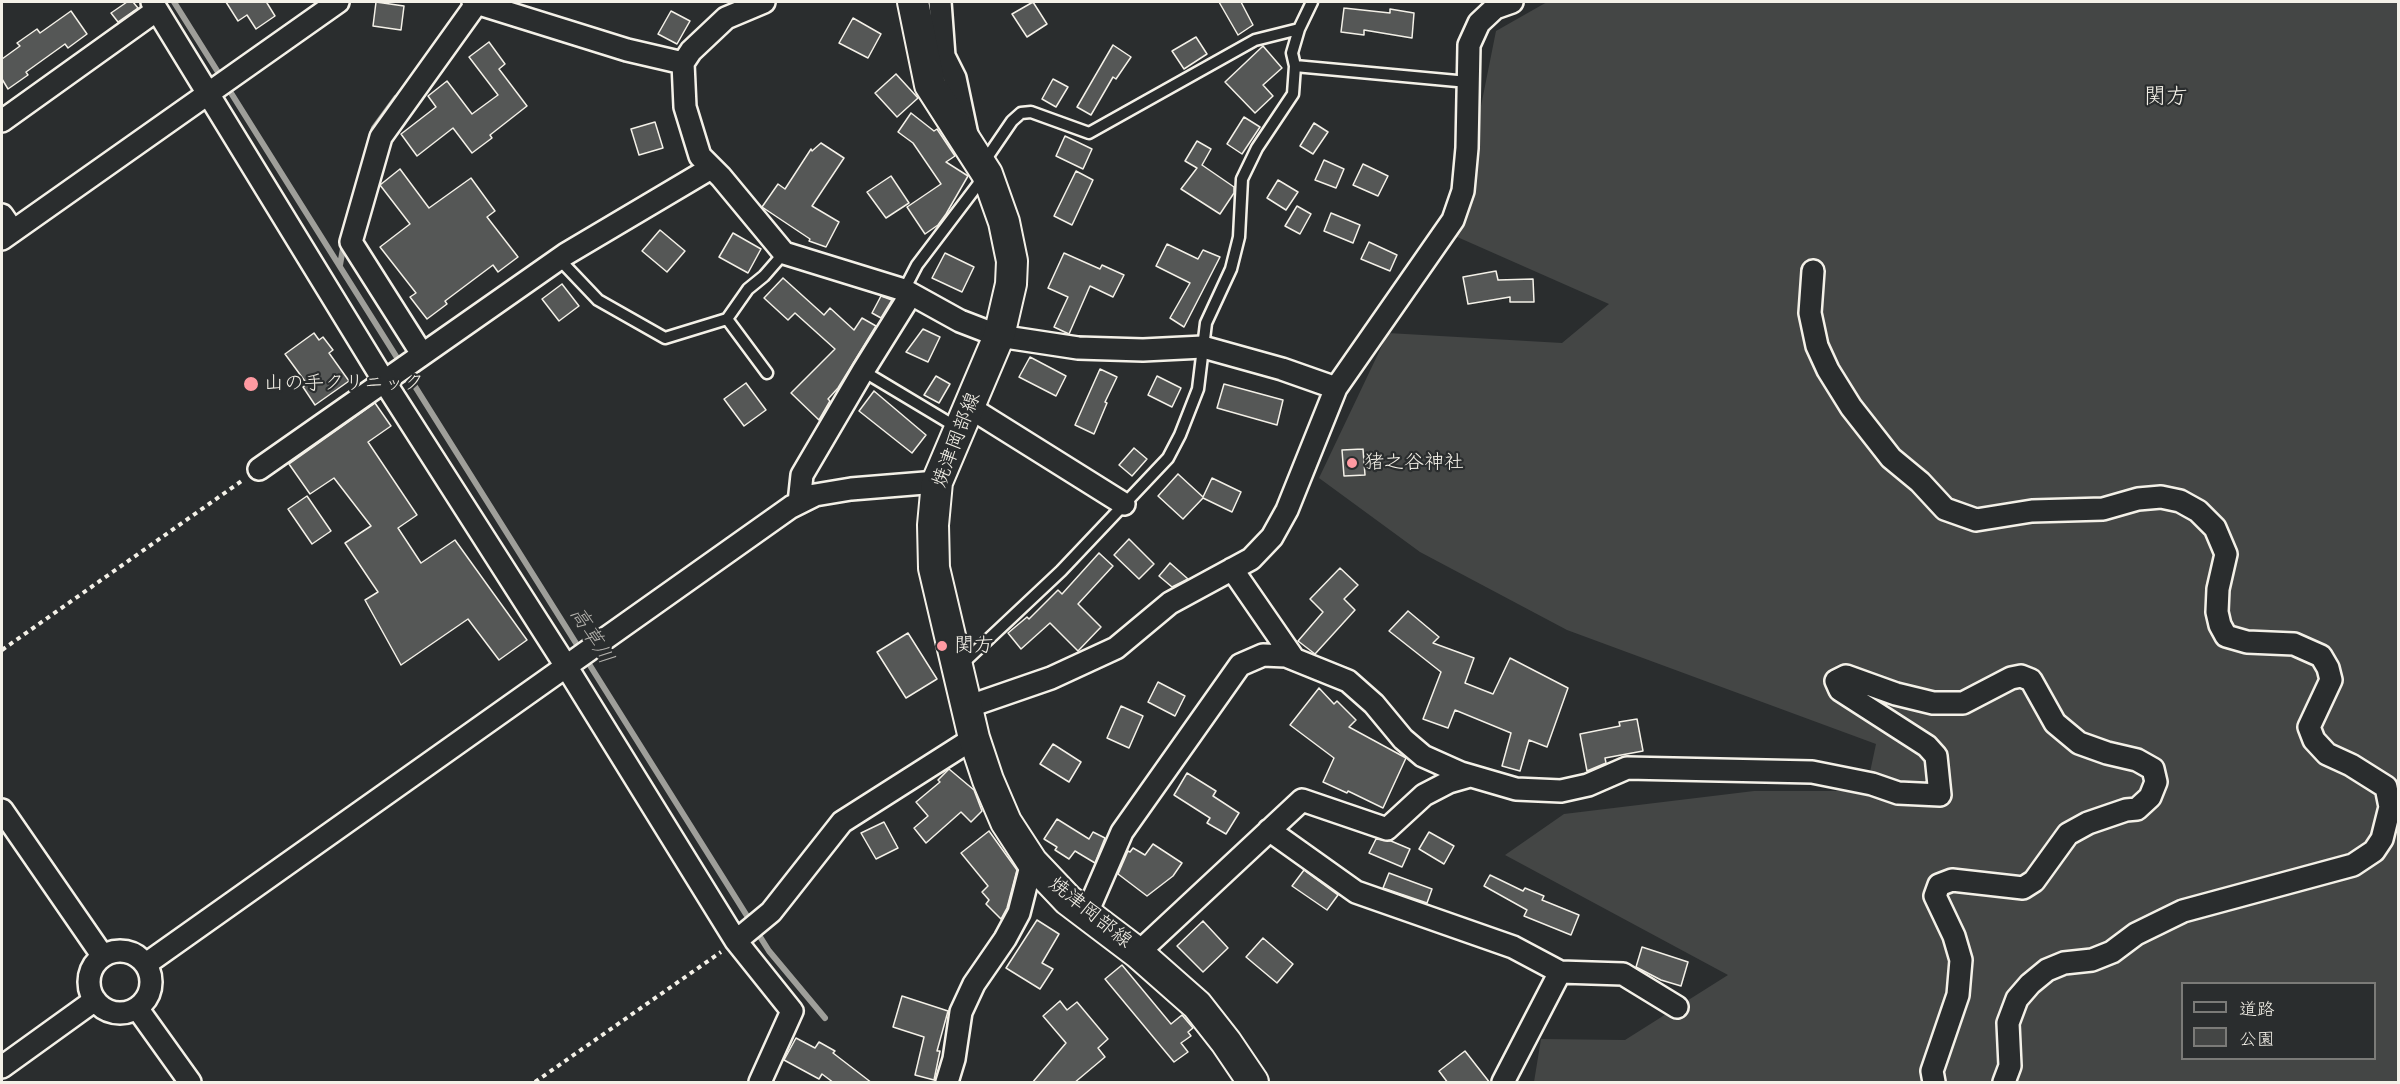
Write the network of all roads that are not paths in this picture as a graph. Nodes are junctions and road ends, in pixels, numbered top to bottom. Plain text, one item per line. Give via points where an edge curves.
1 (338, 2) edge
2 (475, 2) edge
3 (764, 2) edge
4 (913, 2) edge
5 (940, 2) edge
6 (1312, 2) edge
7 (1512, 2) edge
8 (154, 6) edge
9 (1299, 29) junction
10 (683, 63) junction
11 (1295, 66) junction
12 (1468, 82) junction
13 (213, 91) junction
14 (2, 122) edge
15 (979, 162) junction
16 (711, 168) junction
17 (5, 228) edge
18 (783, 253) junction
19 (560, 259) junction
20 (1813, 271) dead end
21 (908, 292) junction
22 (727, 319) junction
23 (999, 336) junction
24 (1203, 347) junction
25 (419, 357) junction
26 (863, 371) junction
27 (767, 373) dead end
28 (388, 378) junction
29 (1336, 388) junction
30 (964, 417) junction
31 (259, 469) road end
32 (937, 482) junction
33 (800, 503) junction
34 (1124, 504) junction
35 (1232, 569) junction
36 (1294, 659) junction
37 (569, 665) junction
38 (958, 668) junction
39 (967, 707) junction
40 (974, 738) junction
41 (1470, 776) junction
42 (2, 810) edge
43 (1269, 830) junction
44 (1032, 862) junction
45 (1086, 915) junction
46 (739, 938) junction
47 (1138, 953) junction
48 (102, 955) junction
49 (146, 964) junction
50 (1560, 972) junction
51 (95, 1000) junction
52 (1677, 1007) dead end
53 (137, 1008) junction
54 (2, 1066) edge
55 (190, 1083) edge
56 (760, 1083) edge
57 (947, 1083) edge
58 (1253, 1083) edge
59 (1503, 1083) edge
60 (1934, 1083) edge
61 (2004, 1083) edge

1 - 13 street
2 - 10 street via 627,50
2 - 25 street via 381,137 351,242
3 - 10 street via 726,18
4 - 15 main road, 焼津岡部線 via 930,85
5 - 15 street via 944,56 955,78
6 - 9 lane
7 - 12 street via 1495,8 1479,23 1469,45
8 - 13 street
8 - 14 street
9 - 11 lane via 1292,53
9 - 15 lane via 1255,40 1089,133 1031,112 1021,113
10 - 16 street via 685,107 700,156
11 - 12 lane
11 - 24 lane via 1293,94 1257,148 1242,179 1236,248 1231,269 1206,323
12 - 29 street via 1463,191 1453,220
13 - 17 street
13 - 28 street
15 - 21 lane via 917,265
15 - 23 main road, 焼津岡部線 via 1004,222 1012,261
16 - 18 street
16 - 19 street
18 - 21 street
18 - 22 lane via 748,289
19 - 22 lane via 598,300 664,338
19 - 25 street
20 - 61 street via 1810,313 1817,346 1828,370 1851,407 1892,458 1945,509 1976,520 2032,511 2103,509 2161,497 2198,511 2215,528 2226,554 2217,612 2226,636 2247,642 2294,644 2322,656 2331,680 2309,727 2314,740 2327,754 2386,787 2390,807 2382,839 2374,851 2353,866 2183,911 2136,934 2112,952 2047,970 2017,999 2008,1023 2010,1066
21 - 23 street via 960,321
21 - 26 street
22 - 27 lane
23 - 24 street via 1078,348
23 - 30 main road, 焼津岡部線
24 - 29 street
24 - 34 lane via 1198,389 1180,435 1168,458
25 - 28 street
26 - 30 lane
26 - 33 street via 802,475
28 - 31 street
28 - 37 street
29 - 35 street via 1287,510 1272,537 1251,559
30 - 32 main road, 焼津岡部線
30 - 34 street
32 - 33 street via 851,489 815,495
32 - 38 main road, 焼津岡部線 via 934,568
33 - 37 street
34 - 38 lane via 1061,571
35 - 36 street
35 - 39 street via 1170,603 1116,648 1051,678
36 - 41 street via 1347,681 1423,756
36 - 45 street via 1263,655 1240,665 1122,832
37 - 46 street
37 - 49 street
38 - 39 main road, 焼津岡部線
39 - 40 main road, 焼津岡部線
40 - 44 main road, 焼津岡部線 via 1006,822
40 - 46 street via 842,822 771,912
41 - 43 street via 1425,795 1387,829 1302,800
41 - 60 street via 1516,789 1561,791 1627,768 1812,772 1872,784 1898,794 1940,795 1936,756 1927,746 1840,690 1836,681 1845,676 1933,703 1963,703 2011,678 2031,680 2055,723 2079,743 2137,760 2153,769 2156,782 2150,797 2137,809 2088,823 2068,834 2034,881 2023,888 1952,880 1939,885 1935,896 1961,960 1958,994 1932,1071
42 - 48 street
43 - 47 street
43 - 50 street via 1356,892 1513,947
44 - 45 main road, 焼津岡部線
44 - 57 street via 1019,913 961,1012
45 - 47 main road, 焼津岡部線
46 - 56 street via 792,1011
47 - 58 main road, 焼津岡部線 via 1197,1005
48 - 49 street via 128,951
48 - 51 street via 94,963 88,980
49 - 53 street via 150,989
50 - 52 street via 1623,974
50 - 59 street
51 - 53 street via 115,1013
51 - 54 street
53 - 55 street

